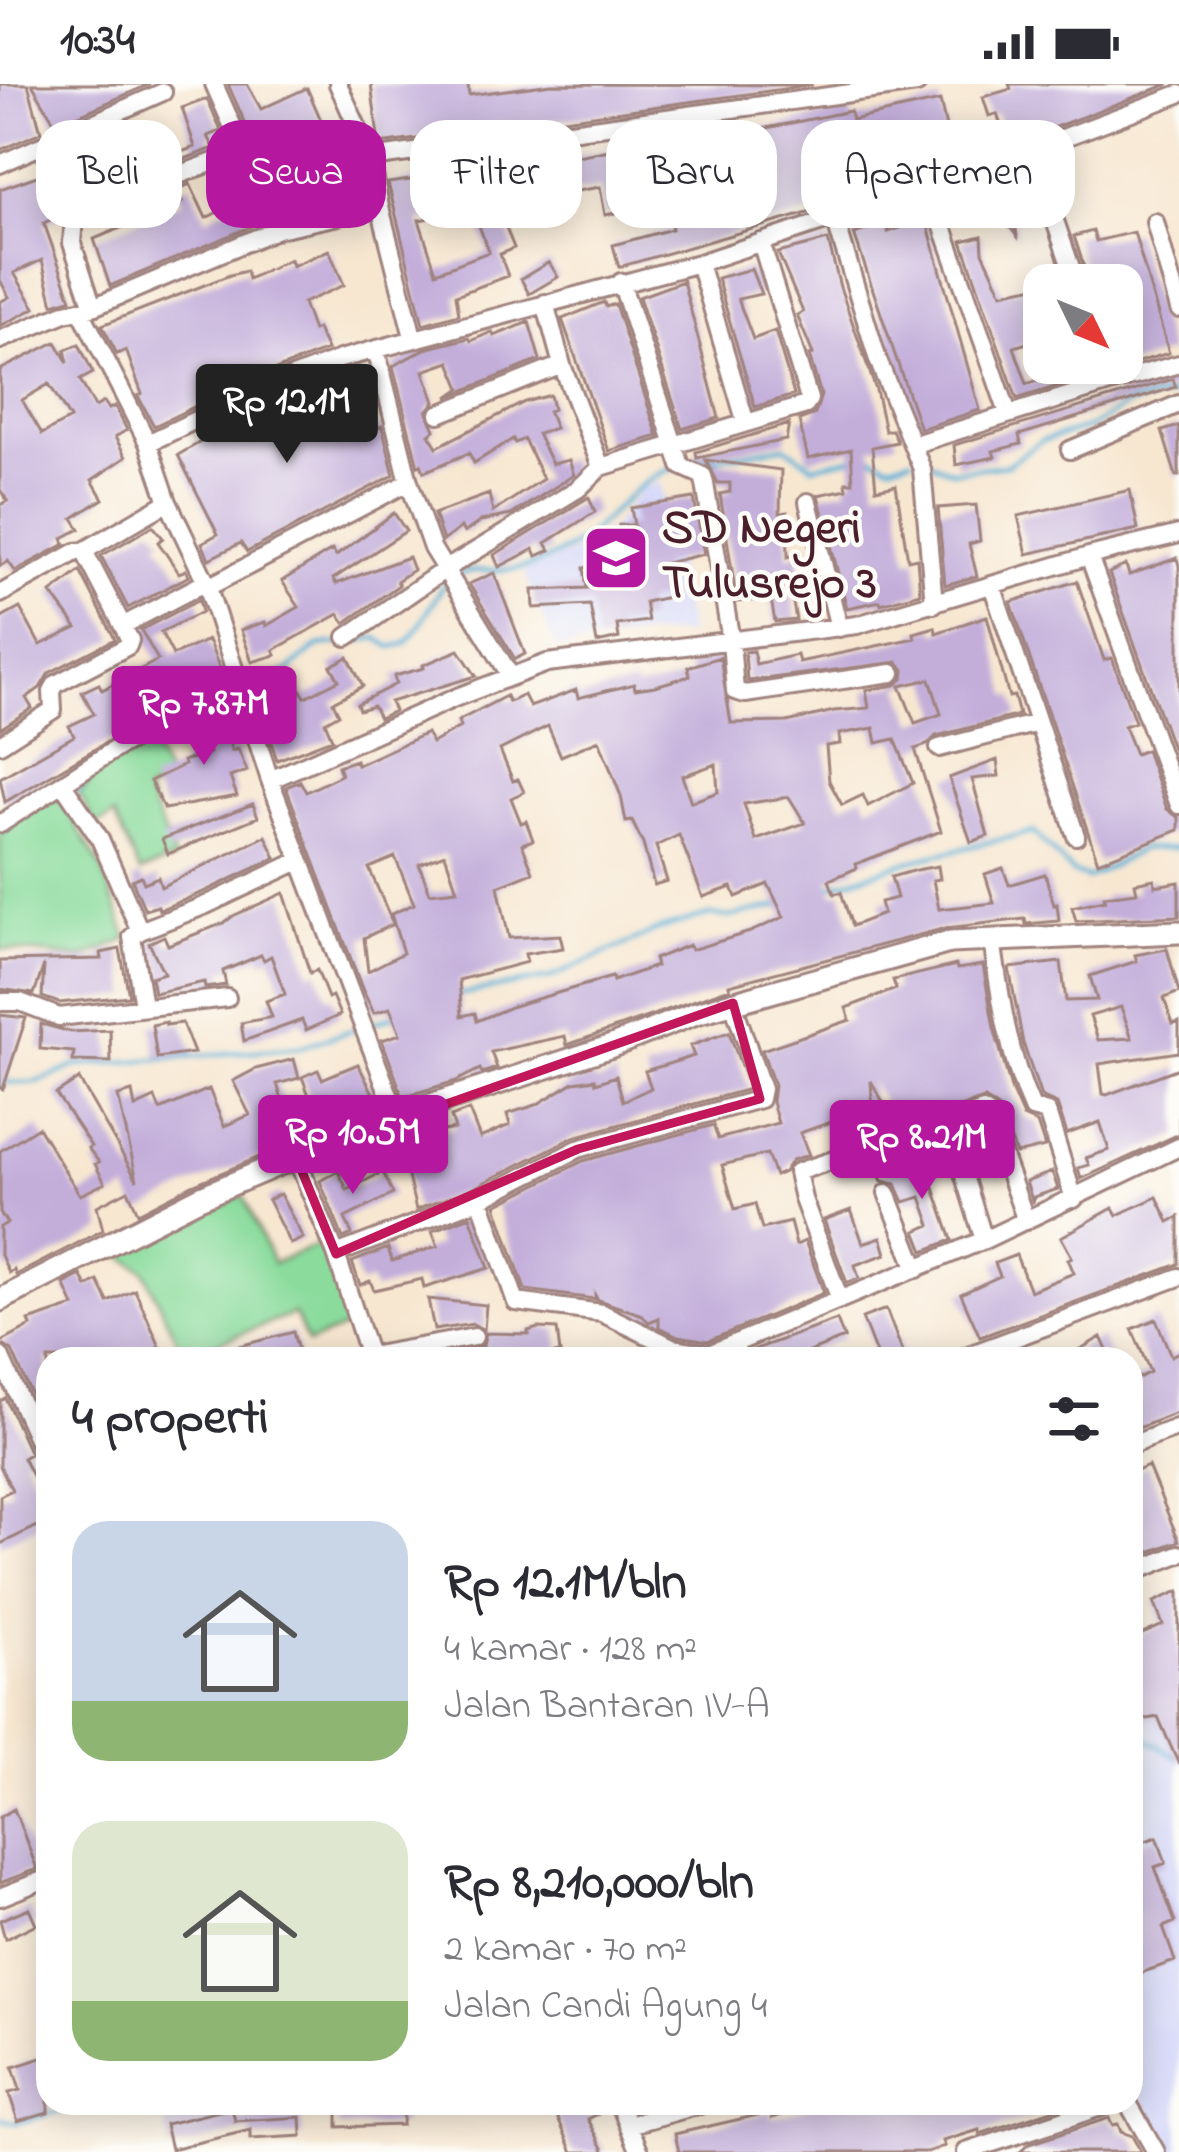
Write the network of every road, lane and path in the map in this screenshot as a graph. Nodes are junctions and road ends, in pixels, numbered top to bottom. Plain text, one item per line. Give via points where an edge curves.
1 (214, 84) edge
2 (338, 84) edge
3 (917, 84) edge
4 (163, 92) dead end
5 (1178, 97) edge
6 (103, 120) edge
7 (230, 120) edge
8 (354, 120) edge
9 (1075, 132) edge
10 (36, 150) edge
11 (386, 156) edge
12 (0, 164) edge
13 (1155, 222) dead end
14 (74, 228) edge
15 (283, 228) edge
16 (385, 228) edge
17 (806, 228) edge
18 (838, 228) edge
19 (943, 228) edge
20 (1057, 228) edge
21 (278, 229) joint
22 (761, 242) junction
23 (699, 263) junction
24 (1070, 264) edge
25 (621, 282) junction
26 (544, 303) junction
27 (87, 309) junction
28 (1179, 309) edge
29 (413, 337) junction
30 (0, 340) edge
31 (376, 349) junction
32 (562, 364) junction
33 (1179, 364) edge
34 (1143, 374) edge
35 (1106, 384) edge
36 (1179, 404) edge
37 (1007, 413) junction
38 (439, 414) dead end
39 (745, 420) junction
40 (148, 443) junction
41 (915, 443) junction
42 (673, 445) junction
43 (1070, 450) dead end
44 (601, 466) junction
45 (409, 482) junction
46 (168, 502) junction
47 (808, 502) dead end
48 (1179, 534) edge
49 (84, 551) junction
50 (1089, 556) junction
51 (448, 577) junction
52 (207, 584) junction
53 (992, 585) junction
54 (0, 594) edge
55 (934, 604) junction
56 (124, 625) junction
57 (839, 628) junction
58 (347, 637) dead end
59 (731, 641) junction
60 (892, 673) dead end
61 (510, 675) junction
62 (238, 688) junction
63 (1038, 723) junction
64 (0, 744) edge
65 (939, 748) dead end
66 (270, 780) junction
67 (70, 794) junction
68 (1179, 805) edge
69 (0, 824) edge
70 (1076, 836) dead end
71 (299, 860) junction
72 (140, 931) junction
73 (1179, 932) edge
74 (992, 939) junction
75 (227, 998) dead end
76 (0, 1002) edge
77 (733, 1003) junction
78 (143, 1006) junction
79 (397, 1116) junction
80 (1179, 1147) edge
81 (958, 1156) dead end
82 (296, 1157) junction
83 (887, 1193) dead end
84 (480, 1199) junction
85 (1074, 1199) junction
86 (1026, 1221) junction
87 (984, 1240) junction
88 (336, 1253) junction
89 (917, 1269) junction
90 (1179, 1277) edge
91 (1, 1297) edge
92 (841, 1300) junction
93 (473, 1337) dead end
94 (366, 1347) edge
95 (439, 1347) edge
96 (672, 1347) edge
97 (734, 1347) edge
98 (990, 1347) edge
99 (0, 1356) edge
100 (1179, 1427) edge
101 (36, 1436) edge
102 (1143, 1440) edge
103 (1179, 1554) edge
104 (1143, 1568) edge
105 (36, 1883) edge
106 (0, 1897) edge
107 (624, 2115) edge
108 (664, 2115) edge
109 (1077, 2115) edge
110 (1135, 2115) edge
111 (629, 2125) junction
112 (640, 2152) edge
113 (966, 2152) edge
114 (1156, 2152) edge

1 - 7 street
2 - 8 street
3 - 11 street
4 - 6 street
5 - 9 street
10 - 12 street
13 - 28 street
14 - 27 street
15 - 21 street
16 - 29 street
17 - 22 street
18 - 41 street via 878,360
19 - 37 street
20 - 24 street
21 - 27 street
22 - 23 street
22 - 39 street via 809,399
23 - 25 street
23 - 39 street
25 - 26 street
25 - 42 street
26 - 29 street
26 - 32 street
27 - 30 street
27 - 40 street
29 - 31 street
31 - 40 street via 256,391
31 - 45 street
32 - 38 street
32 - 44 street
33 - 34 street
35 - 37 street
36 - 43 street
37 - 41 street
39 - 42 street
40 - 46 street
41 - 55 street
42 - 44 street
42 - 59 street via 681,466 706,484
44 - 51 street
45 - 51 street
45 - 52 street
46 - 49 street
46 - 52 street
47 - 57 street
48 - 50 street
49 - 54 street
49 - 56 street
50 - 53 street
50 - 68 street
51 - 58 street
51 - 61 street
52 - 56 street
52 - 62 street
53 - 55 street
53 - 63 street
55 - 57 street
56 - 64 street via 128,646 56,684 53,710
57 - 59 street
59 - 60 street via 740,693
59 - 61 street via 586,655
61 - 66 street
62 - 66 street
62 - 67 street via 117,748
63 - 65 street
63 - 70 street
66 - 71 street
67 - 69 street
67 - 72 street via 100,839
71 - 72 street
71 - 79 street
72 - 78 street via 132,937
73 - 74 street
74 - 77 street via 927,946
74 - 85 street via 1023,1088 1033,1108 1047,1112
75 - 78 street
76 - 78 street via 59,1017
77 - 79 street
77 - 84 street via 760,1099 578,1149
79 - 82 street
80 - 85 street
81 - 87 street
82 - 88 street
82 - 91 street
83 - 89 street
84 - 88 street
84 - 96 street via 516,1302 602,1313
85 - 86 street
86 - 87 street
86 - 92 street via 983,1112 797,1172
87 - 89 street
88 - 94 street
89 - 92 street
90 - 98 street
92 - 97 street
93 - 95 street
99 - 101 street
100 - 102 street
103 - 104 street
105 - 106 street
107 - 111 street
108 - 111 street
109 - 113 street
110 - 114 street
111 - 112 street

